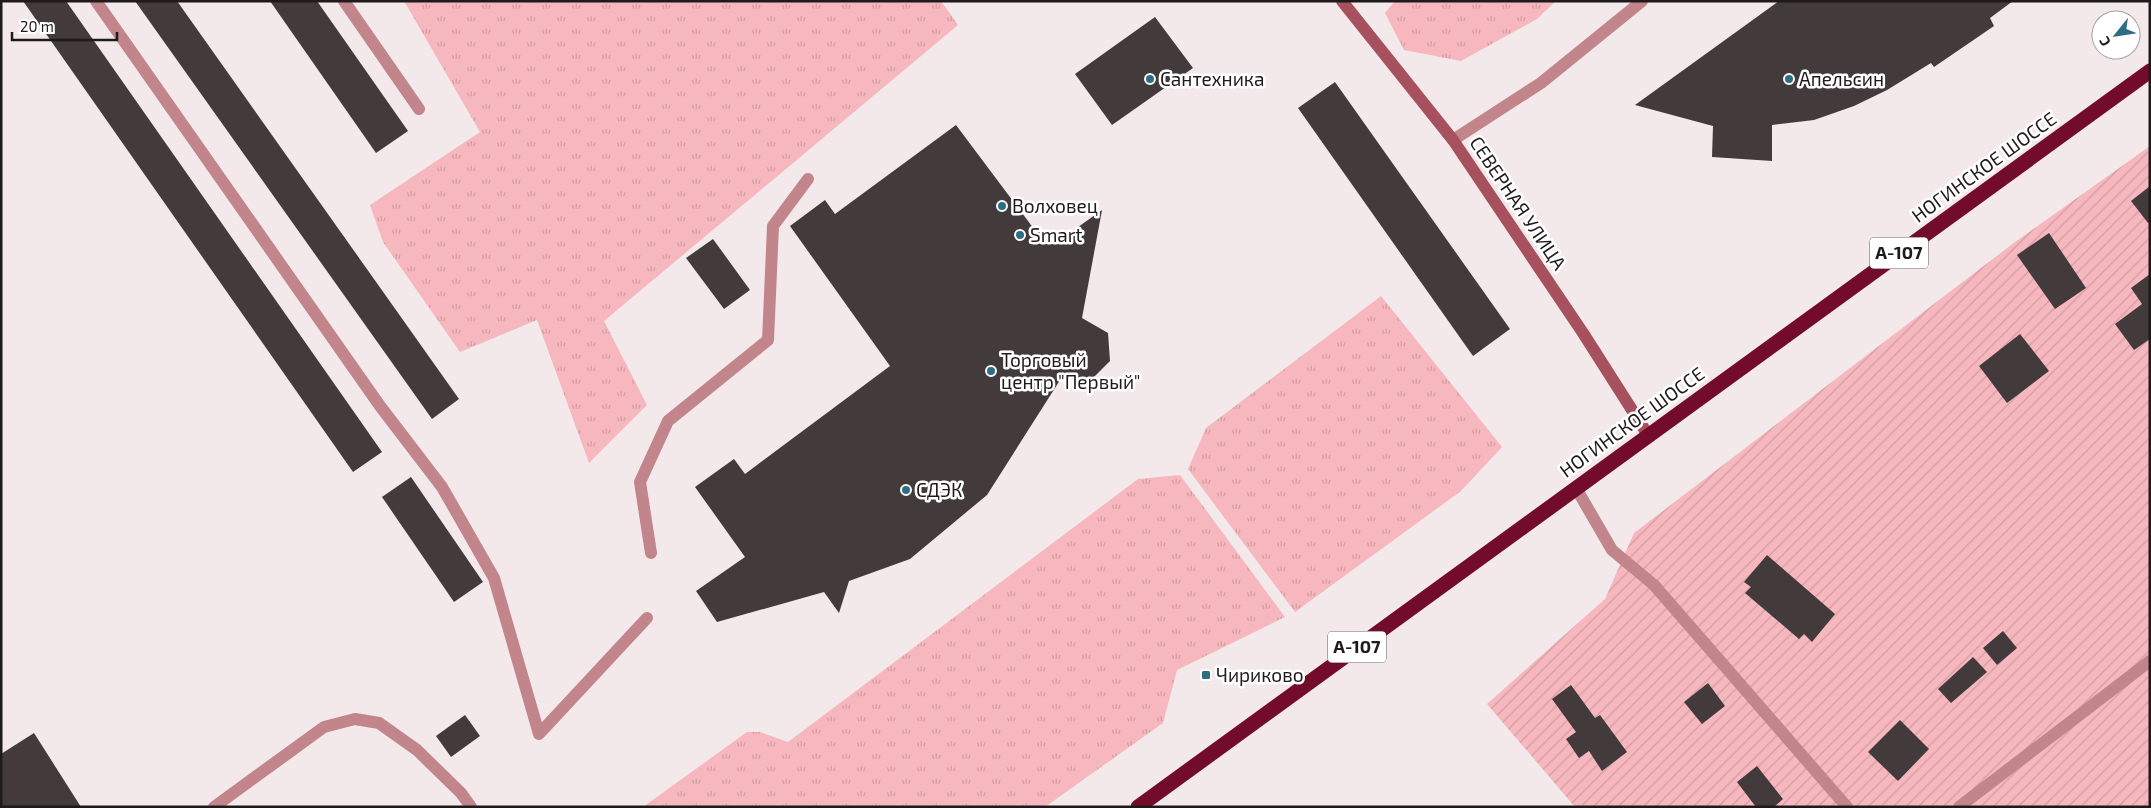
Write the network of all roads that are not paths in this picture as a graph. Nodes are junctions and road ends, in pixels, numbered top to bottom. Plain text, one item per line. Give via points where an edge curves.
1 (96, 1) edge
2 (344, 1) edge
3 (1342, 1) edge
4 (1642, 1) edge
5 (2150, 71) edge
6 (418, 109) dead end
7 (1452, 140) junction
8 (808, 179) dead end
9 (1648, 435) junction
10 (1576, 488) junction
11 (651, 552) dead end
12 (647, 618) dead end
13 (2150, 661) edge
14 (214, 807) edge
15 (470, 807) edge
16 (1138, 807) edge
17 (1847, 807) edge
18 (1959, 807) edge

1 - 12 lane via 380,406 442,487 494,578 539,734
2 - 6 lane
3 - 7 main road, СЕВЕРНАЯ УЛИЦА
4 - 7 lane via 1541,83
5 - 9 highway, НОГИНСКОЕ ШОССЕ / А-107
7 - 9 main road, СЕВЕРНАЯ УЛИЦА
8 - 11 lane via 773,226 768,340 668,421 640,482
9 - 10 highway, НОГИНСКОЕ ШОССЕ / А-107
10 - 16 highway, НОГИНСКОЕ ШОССЕ / А-107
10 - 17 lane via 1612,550 1654,585
13 - 18 lane
14 - 15 lane via 324,727 355,719 379,723 417,750

